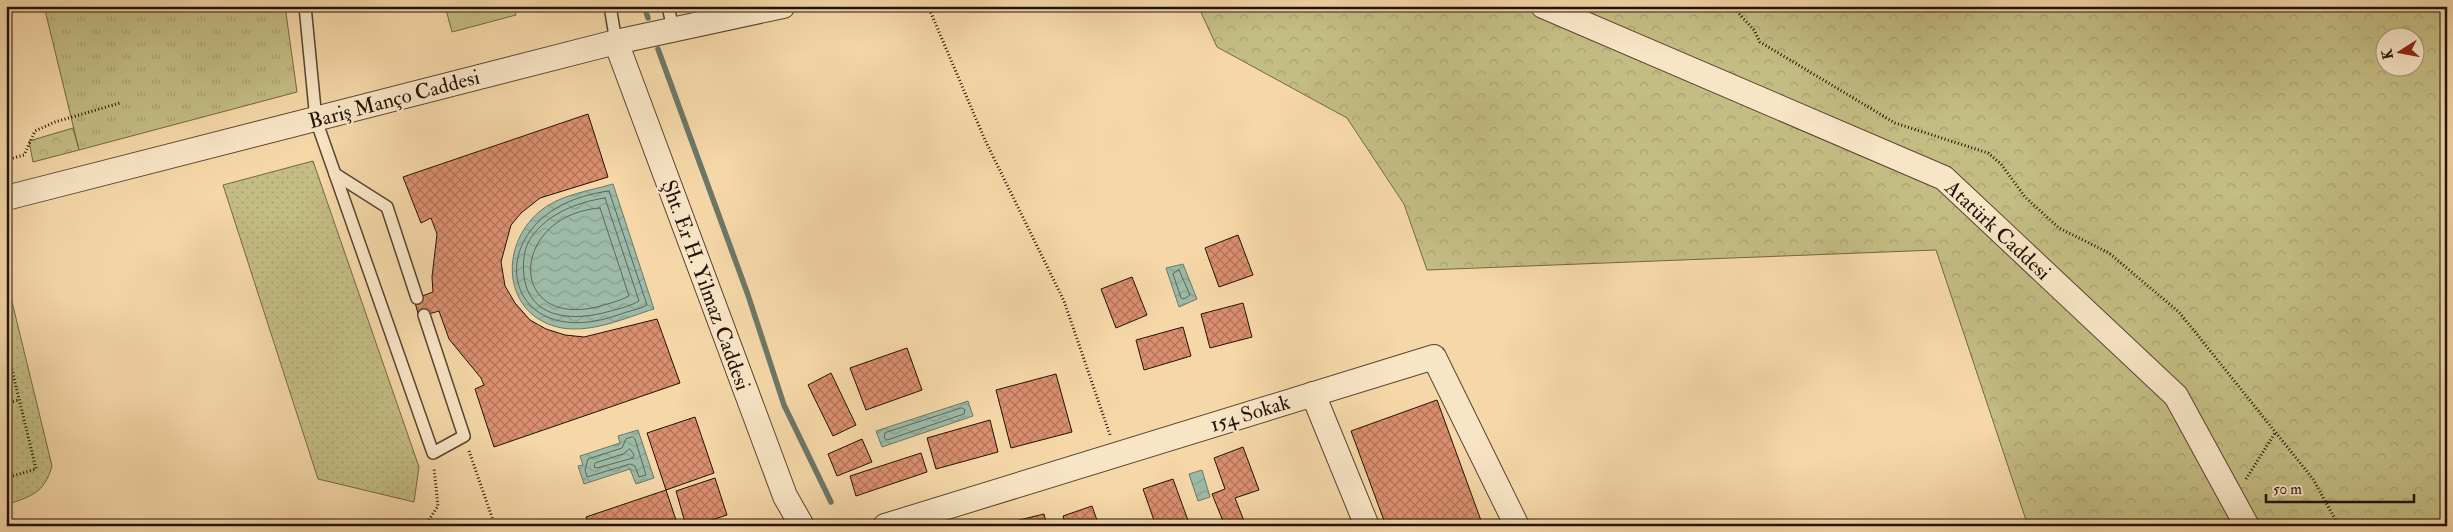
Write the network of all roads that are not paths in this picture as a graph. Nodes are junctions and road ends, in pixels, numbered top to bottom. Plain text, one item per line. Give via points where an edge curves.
1 (305, 6) edge
2 (610, 6) edge
3 (783, 6) edge
4 (1543, 6) edge
5 (670, 18) edge
6 (616, 42) junction
7 (316, 120) junction
8 (335, 174) junction
9 (6, 198) edge
10 (417, 298) dead end
11 (424, 316) dead end
12 (1313, 394) junction
13 (802, 526) edge
14 (885, 526) edge
15 (1368, 526) edge
16 (1517, 526) edge
17 (2248, 526) edge

1 - 7 lane
2 - 6 lane
3 - 5 street, Bariş Manço Caddesi
4 - 17 street, Atatürk Caddesi via 1944,178 2176,396
5 - 6 street, Bariş Manço Caddesi
6 - 7 street, Bariş Manço Caddesi
6 - 13 street, Şht. Er H. Yilmaz Caddesi via 785,496
7 - 8 lane
7 - 9 street, Bariş Manço Caddesi
8 - 10 lane via 387,207
8 - 11 lane via 433,454 464,436
12 - 14 street, 154 Sokak
12 - 15 street
12 - 16 street, 154 Sokak via 1434,356

